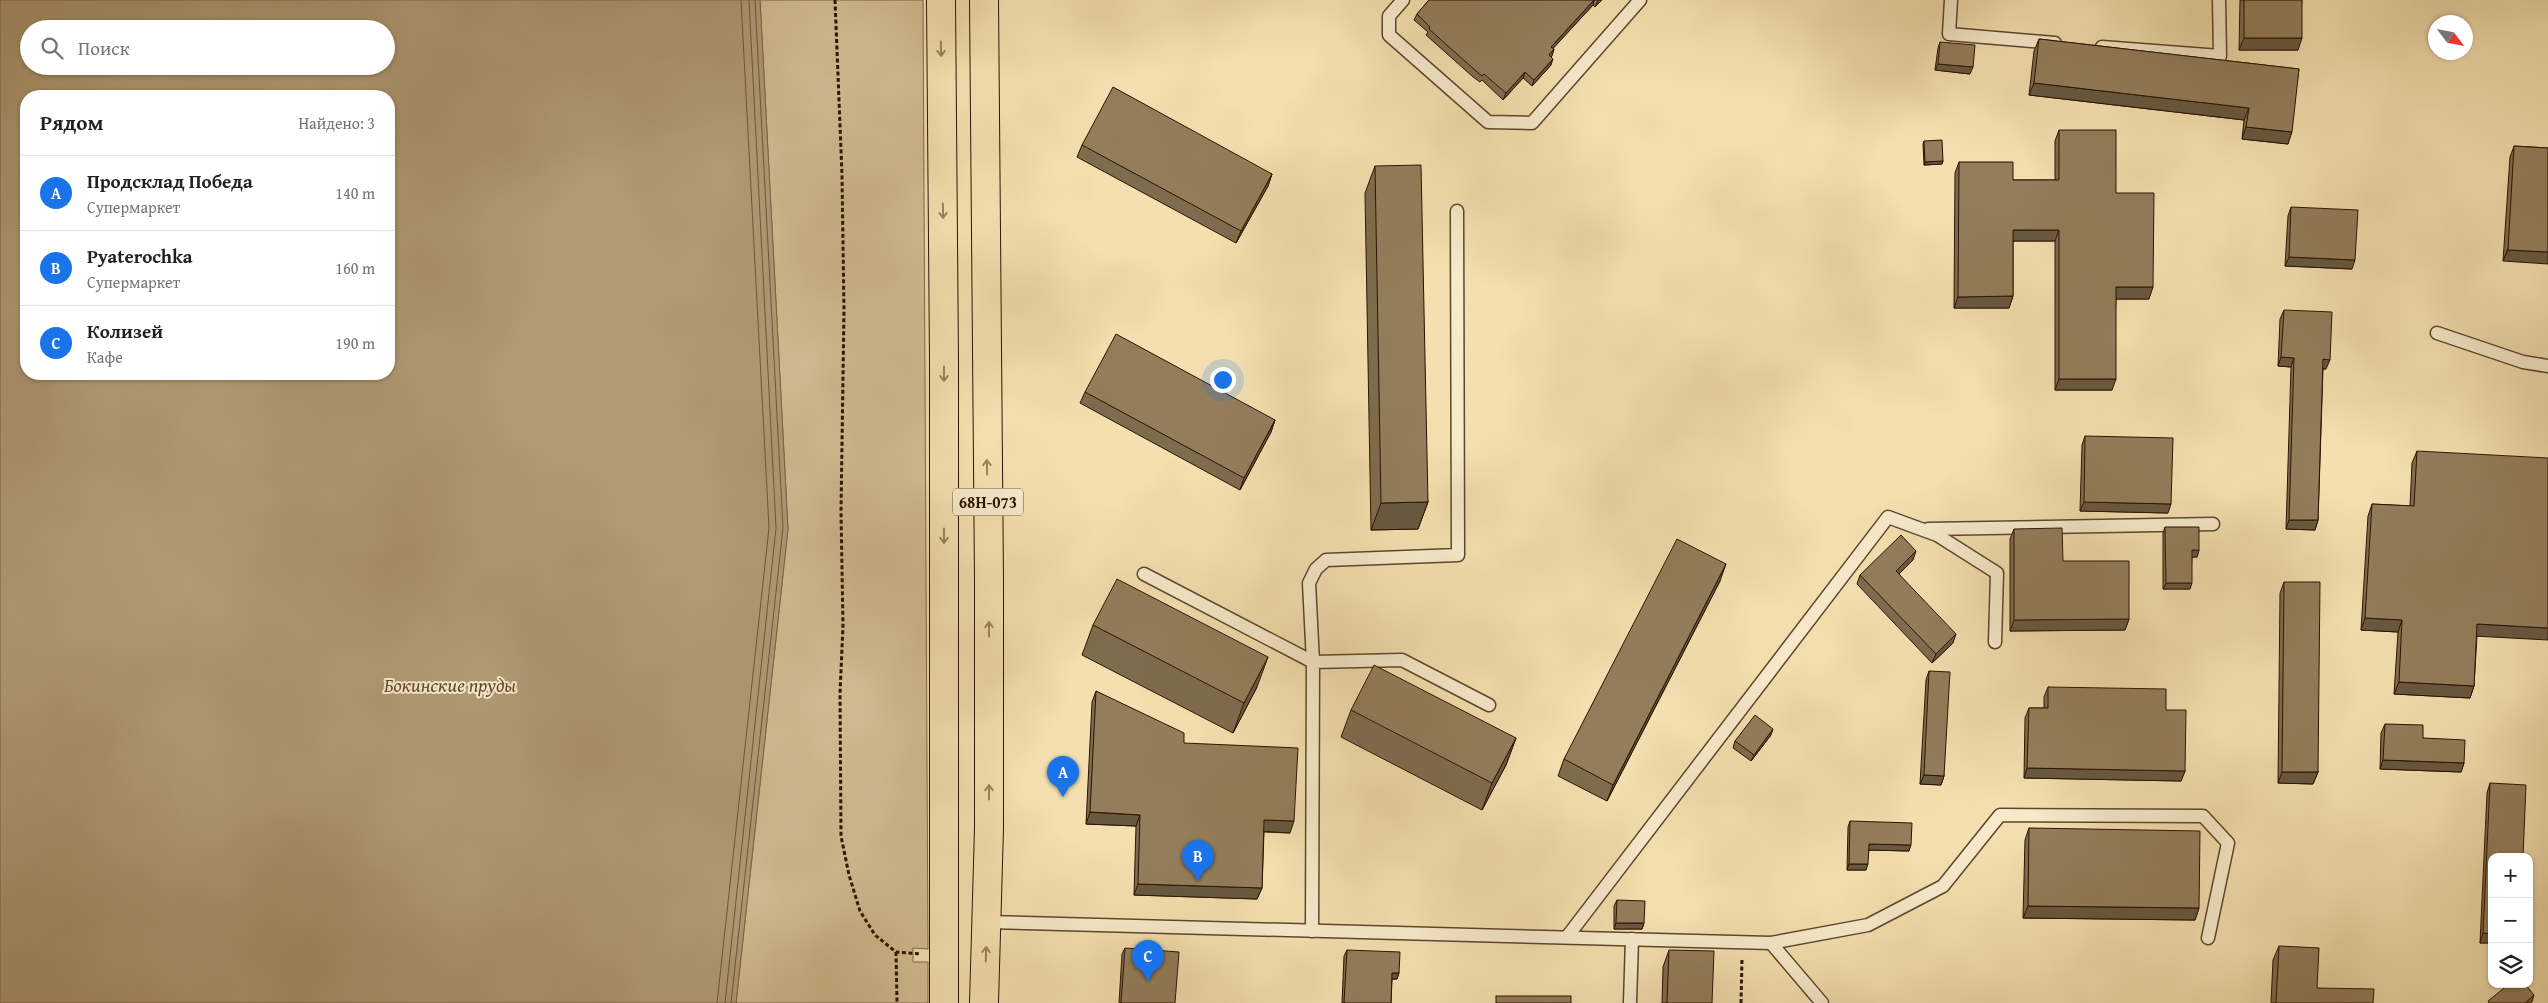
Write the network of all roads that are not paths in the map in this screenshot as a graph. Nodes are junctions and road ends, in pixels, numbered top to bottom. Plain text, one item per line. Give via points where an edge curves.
1 (941, 0) edge
2 (984, 0) edge
3 (1403, 0) edge
4 (1640, 0) edge
5 (1950, 0) edge
6 (2219, 0) edge
7 (2065, 44) edge
8 (2085, 45) edge
9 (1458, 211) dead end
10 (2437, 333) dead end
11 (2548, 366) edge
12 (2213, 524) dead end
13 (1921, 529) junction
14 (1144, 574) dead end
15 (1995, 642) dead end
16 (1312, 662) junction
17 (1489, 705) dead end
18 (987, 922) junction
19 (1312, 930) junction
20 (1568, 937) junction
21 (2208, 938) dead end
22 (1632, 939) junction
23 (1772, 943) junction
24 (985, 1002) edge
25 (944, 1003) edge
26 (1630, 1003) edge
27 (1822, 1003) edge

1 -> 25 main road, 68Н-073
18 -> 2 main road, 68Н-073 via 989,581
3 - 4 lane via 1389,16 1389,35 1488,122 1532,123
5 - 7 lane via 1950,34
6 - 8 lane via 2220,56
9 - 16 lane via 1458,555 1326,560 1316,569 1309,583
10 - 11 lane via 2523,362
12 - 13 lane
13 - 15 lane via 1938,534 1997,572
13 - 20 lane via 1888,518
14 - 16 lane
16 - 17 lane via 1402,660
16 - 19 lane
18 - 19 lane
24 -> 18 main road, 68Н-073
19 - 20 lane
20 - 22 lane
21 - 23 lane via 2228,844 2203,816 2000,815 1943,886 1868,924
22 - 23 lane
22 - 26 lane
23 - 27 lane

